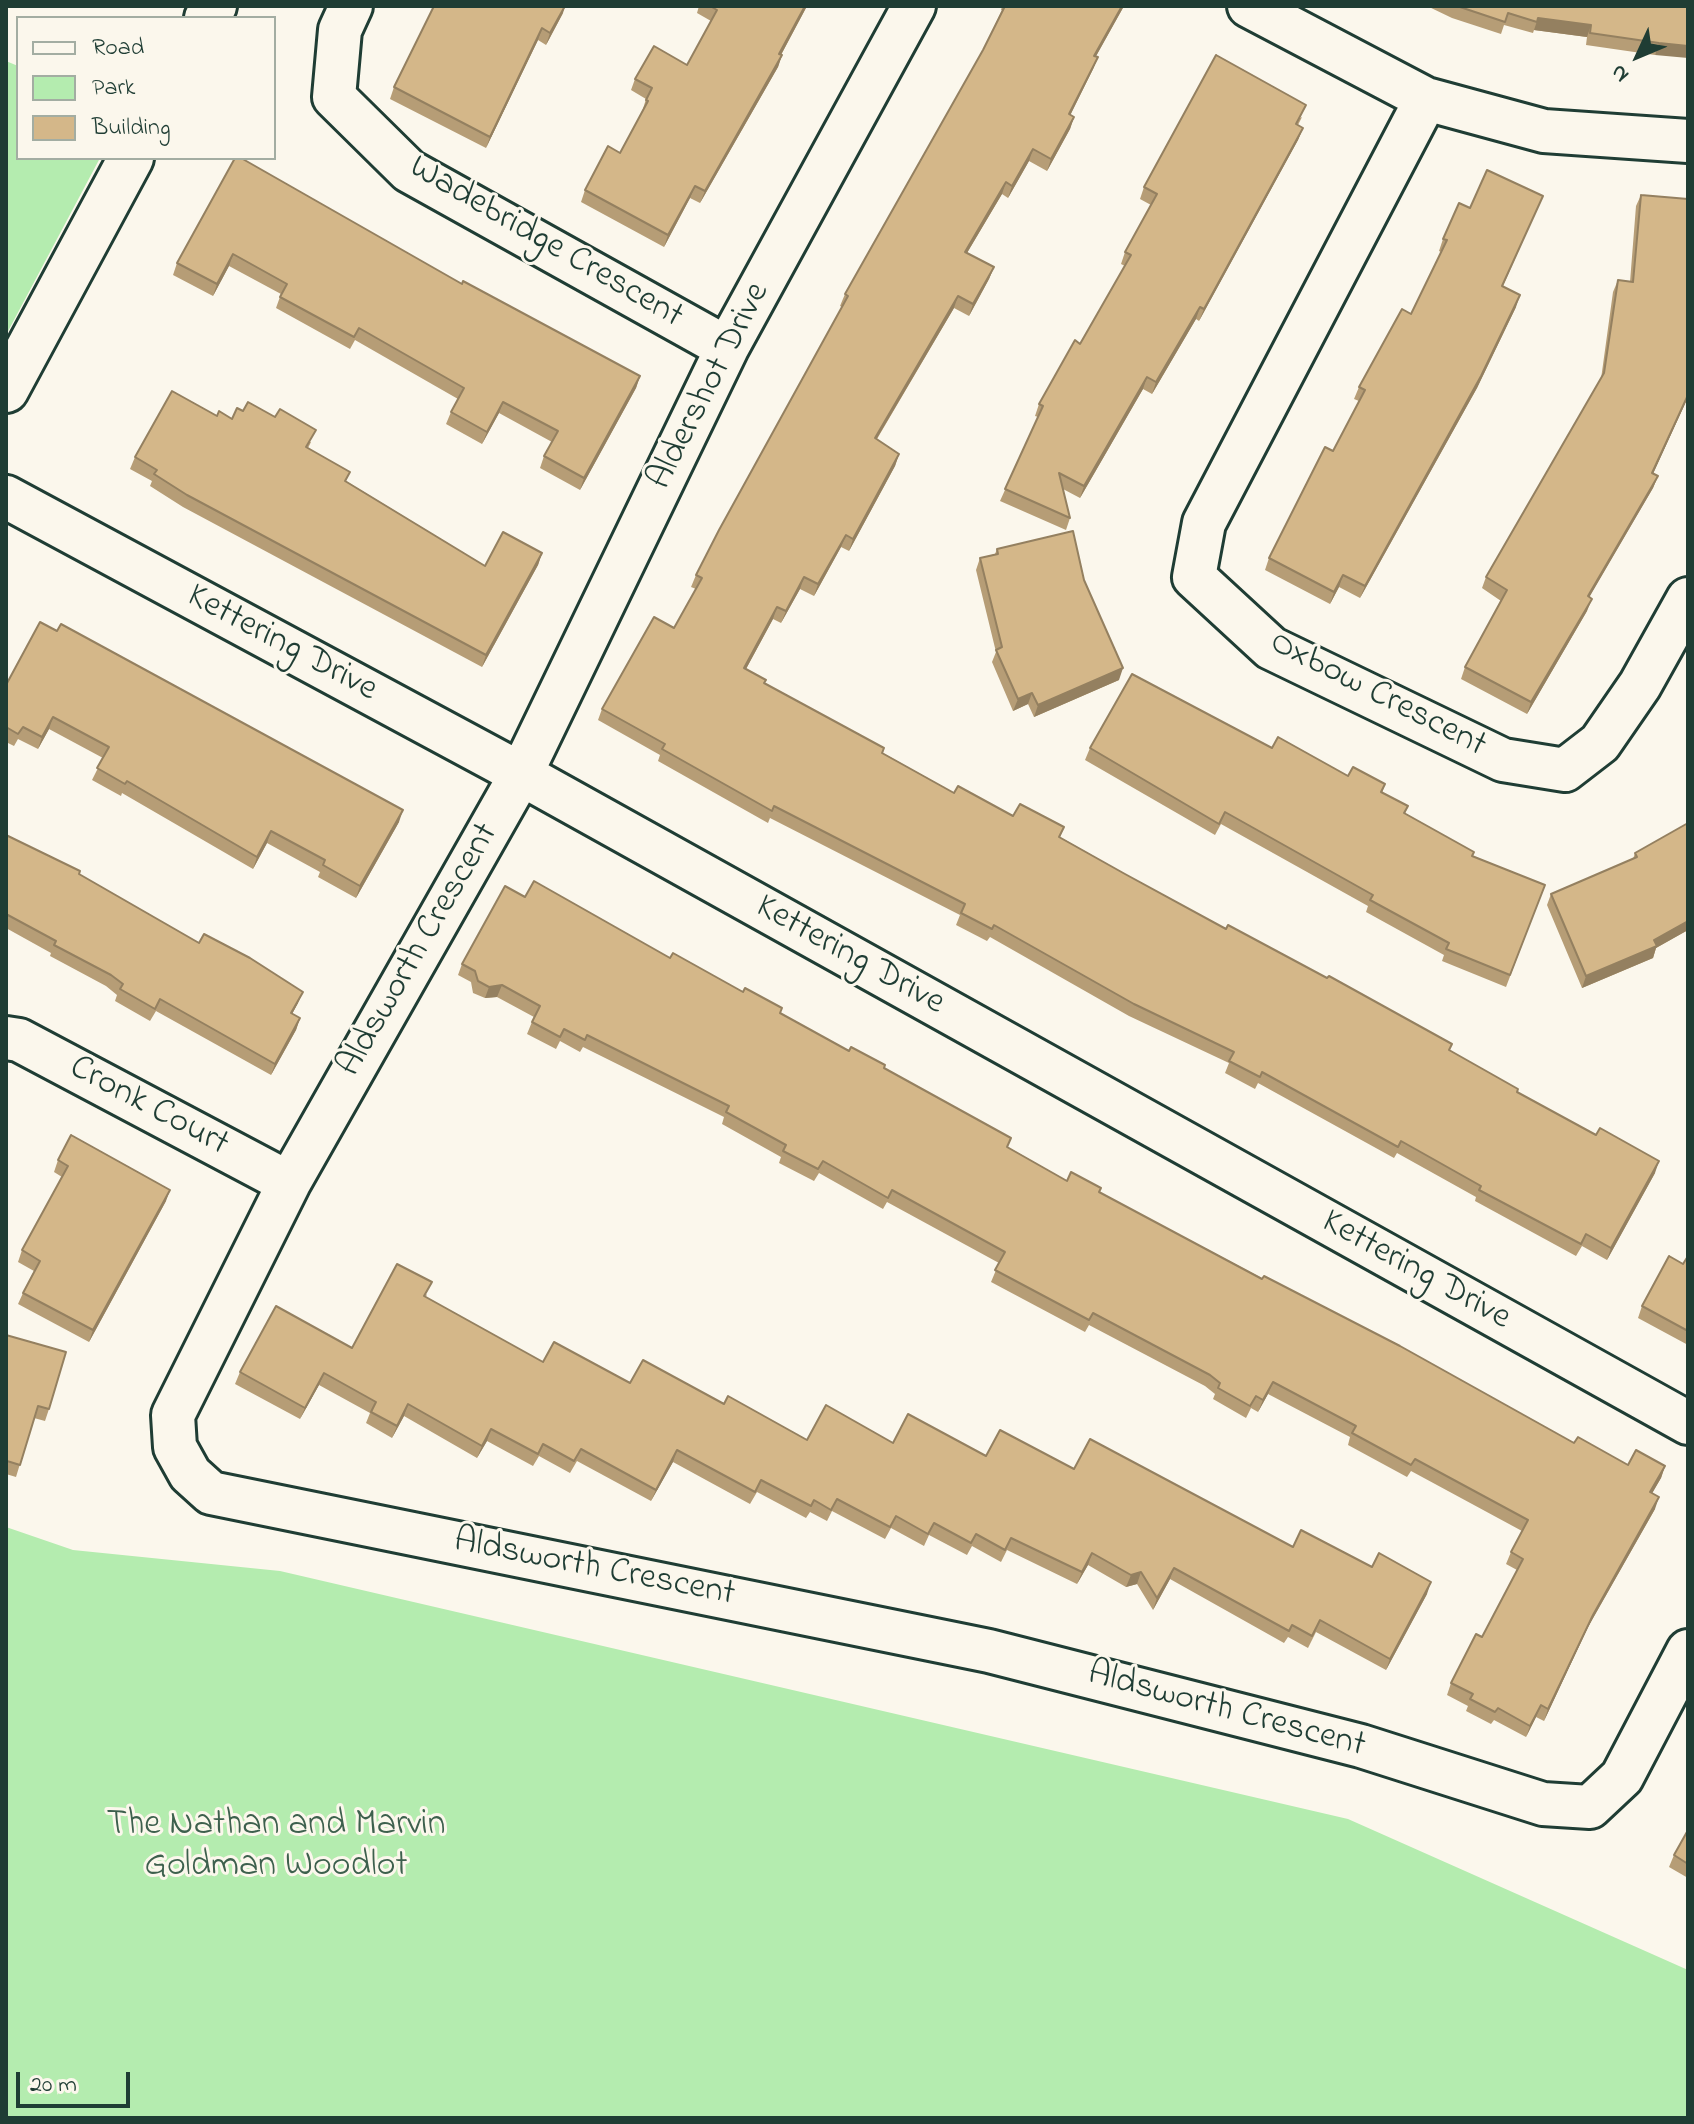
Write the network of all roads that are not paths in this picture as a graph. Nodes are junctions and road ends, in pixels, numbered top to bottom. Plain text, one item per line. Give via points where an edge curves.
1 (351, 6) edge
2 (914, 6) edge
3 (1249, 6) edge
4 (1426, 99) junction
5 (1688, 141) edge
6 (130, 160) edge
7 (727, 348) junction
8 (6, 390) edge
9 (6, 497) edge
10 (1688, 599) edge
11 (521, 774) junction
12 (6, 1038) edge
13 (289, 1183) junction
14 (1688, 1423) edge
15 (1688, 1651) edge

1 - 7 street, Wadebridge Crescent via 340,30 334,97 409,171
2 - 7 street, Aldershot Drive
3 - 4 street
4 - 5 street via 1544,131
4 - 10 street, Oxbow Crescent via 1204,523 1194,577 1271,648 1503,760 1565,770 1600,743
6 - 8 main road
7 - 11 street, Aldershot Drive
9 - 11 street, Kettering Drive
11 - 13 street, Aldsworth Crescent
11 - 14 street, Kettering Drive
12 - 13 street, Cronk Court via 19,1040
13 - 15 street, Aldsworth Crescent via 173,1415 175,1447 190,1474 211,1493 989,1651 1361,1746 1543,1804 1590,1807 1622,1777

